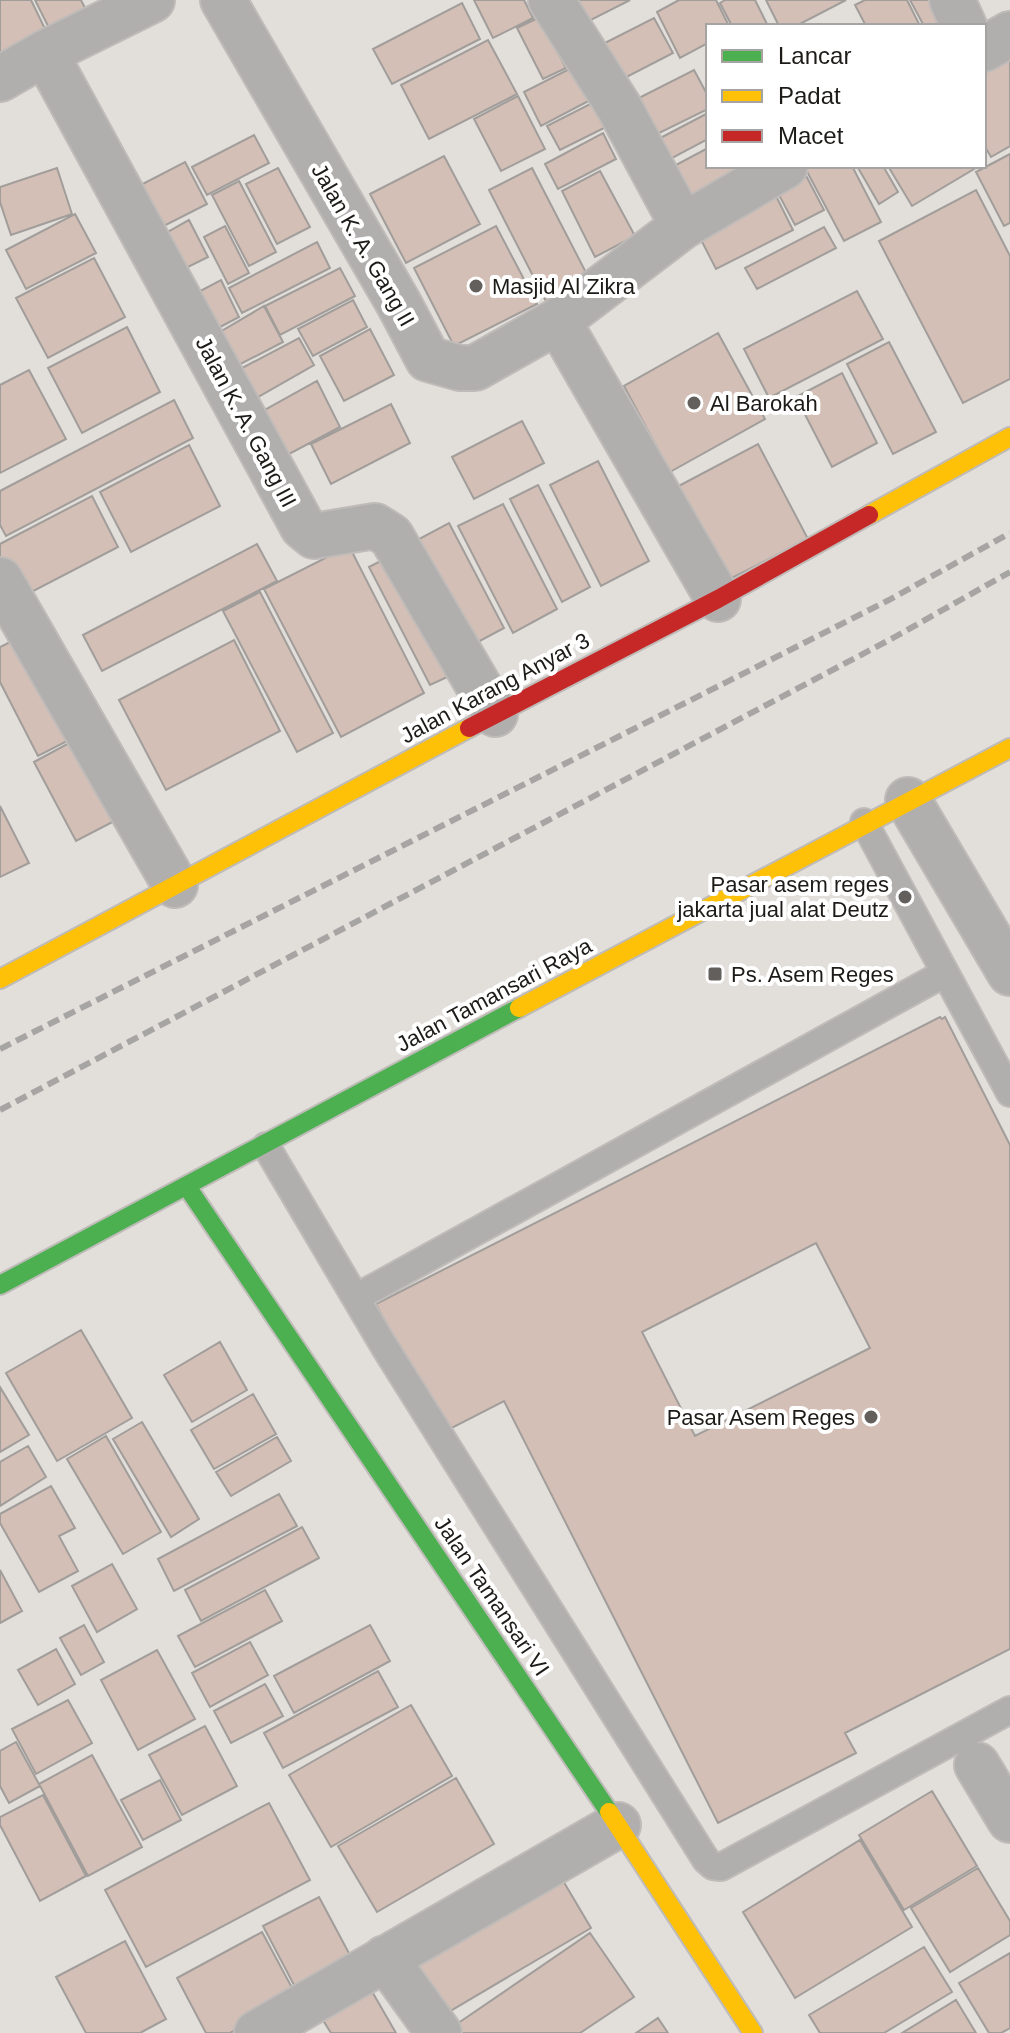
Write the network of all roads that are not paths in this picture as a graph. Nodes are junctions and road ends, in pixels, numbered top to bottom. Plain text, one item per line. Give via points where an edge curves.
1 (152, 0) edge
2 (551, 0) edge
3 (952, 0) edge
4 (231, 3) edge
5 (963, 24) edge
6 (1010, 34) edge
7 (986, 48) edge
8 (45, 53) junction
9 (0, 79) edge
10 (782, 168) edge
11 (683, 226) junction
12 (558, 321) junction
13 (1010, 437) edge
14 (0, 580) edge
15 (718, 599) junction
16 (495, 714) junction
17 (1010, 748) edge
18 (908, 800) junction
19 (864, 822) junction
20 (175, 885) junction
21 (945, 973) junction
22 (1010, 973) edge
23 (0, 979) edge
24 (1010, 1093) edge
25 (266, 1146) junction
26 (188, 1188) junction
27 (0, 1285) edge
28 (357, 1297) junction
29 (1010, 1710) edge
30 (977, 1765) dead end
31 (1010, 1820) edge
32 (618, 1825) junction
33 (385, 1958) junction
34 (257, 2033) edge
35 (439, 2033) edge
36 (753, 2033) edge

1 - 8 street
2 - 11 street via 619,107
3 - 5 street
4 - 12 street, Jalan K. A. Gang II via 428,359 475,368
6 - 7 street
8 - 9 street
8 - 16 street, Jalan K. A. Gang III via 303,527 314,536 375,526 391,536
10 - 11 street, Jalan K. A. Gang II
11 - 12 street, Jalan K. A. Gang II
12 - 15 street
13 - 15 street, Jalan Karang Anyar 3
14 - 20 street
15 - 16 street, Jalan Karang Anyar 3
16 - 20 street, Jalan Karang Anyar 3
17 - 18 street, Jalan Tamansari Raya
18 - 19 street, Jalan Tamansari Raya
18 - 22 street
19 - 21 lane
19 - 25 street, Jalan Tamansari Raya
20 - 23 street, Jalan Karang Anyar 3
21 - 24 lane
21 - 28 lane
25 - 26 street, Jalan Tamansari Raya
25 - 28 lane
26 - 27 street, Jalan Tamansari Raya
26 - 32 street, Jalan Tamansari VI
28 - 29 lane via 713,1866 721,1867
30 - 31 street
32 - 33 street
32 - 36 street, Jalan Tamansari VI
33 - 34 street
33 - 35 street

